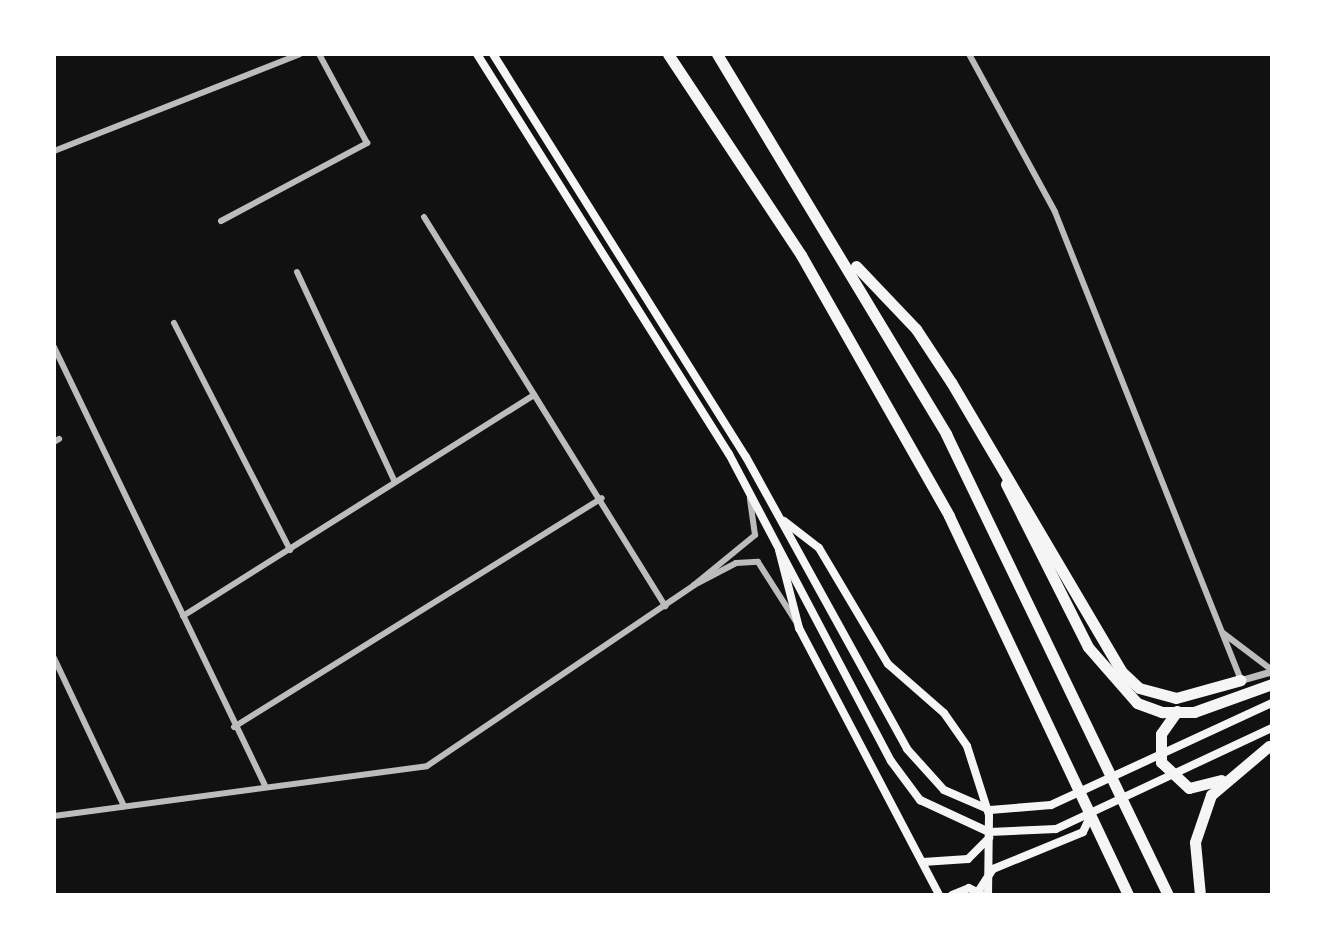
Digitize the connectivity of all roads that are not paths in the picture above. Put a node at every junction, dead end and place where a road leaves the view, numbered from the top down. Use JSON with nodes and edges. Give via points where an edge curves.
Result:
{"nodes":[{"id":1,"x":300,"y":54,"type":"edge"},
{"id":2,"x":319,"y":54,"type":"edge"},
{"id":3,"x":477,"y":54,"type":"edge"},
{"id":4,"x":493,"y":54,"type":"edge"},
{"id":5,"x":668,"y":54,"type":"edge"},
{"id":6,"x":717,"y":54,"type":"edge"},
{"id":7,"x":969,"y":54,"type":"edge"},
{"id":8,"x":54,"y":151,"type":"edge"},
{"id":9,"x":424,"y":217,"type":"dead end"},
{"id":10,"x":221,"y":221,"type":"dead end"},
{"id":11,"x":839,"y":248,"type":"junction"},
{"id":12,"x":297,"y":272,"type":"dead end"},
{"id":13,"x":174,"y":323,"type":"dead end"},
{"id":14,"x":54,"y":347,"type":"edge"},
{"id":15,"x":534,"y":395,"type":"junction"},
{"id":16,"x":984,"y":435,"type":"junction"},
{"id":17,"x":394,"y":480,"type":"junction"},
{"id":18,"x":748,"y":489,"type":"junction"},
{"id":19,"x":602,"y":498,"type":"junction"},
{"id":20,"x":781,"y":518,"type":"junction"},
{"id":21,"x":779,"y":548,"type":"junction"},
{"id":22,"x":290,"y":550,"type":"junction"},
{"id":23,"x":694,"y":585,"type":"junction"},
{"id":24,"x":665,"y":606,"type":"junction"},
{"id":25,"x":183,"y":616,"type":"junction"},
{"id":26,"x":1218,"y":627,"type":"junction"},
{"id":27,"x":799,"y":628,"type":"junction"},
{"id":28,"x":54,"y":658,"type":"edge"},
{"id":29,"x":1272,"y":670,"type":"edge"},
{"id":30,"x":1241,"y":680,"type":"junction"},
{"id":31,"x":1272,"y":684,"type":"edge"},
{"id":32,"x":1212,"y":690,"type":"junction"},
{"id":33,"x":1272,"y":703,"type":"edge"},
{"id":34,"x":234,"y":727,"type":"junction"},
{"id":35,"x":1272,"y":728,"type":"edge"},
{"id":36,"x":1270,"y":745,"type":"edge"},
{"id":37,"x":1223,"y":780,"type":"junction"},
{"id":38,"x":265,"y":786,"type":"junction"},
{"id":39,"x":124,"y":806,"type":"junction"},
{"id":40,"x":54,"y":816,"type":"edge"},
{"id":41,"x":1089,"y":819,"type":"junction"},
{"id":42,"x":989,"y":838,"type":"junction"},
{"id":43,"x":923,"y":862,"type":"junction"},
{"id":44,"x":939,"y":895,"type":"edge"},
{"id":45,"x":952,"y":895,"type":"edge"},
{"id":46,"x":979,"y":895,"type":"edge"},
{"id":47,"x":988,"y":895,"type":"edge"},
{"id":48,"x":1128,"y":895,"type":"edge"},
{"id":49,"x":1168,"y":895,"type":"edge"},
{"id":50,"x":1200,"y":895,"type":"edge"}],
"edges":[{"from":1,"to":8,"type":"street"},
{"from":2,"to":10,"type":"street","via":[[367,143]]},
{"from":3,"to":18,"type":"main road"},
{"from":4,"to":20,"type":"main road"},
{"from":5,"to":48,"type":"highway","via":[[801,255],[943,504]]},
{"from":6,"to":11,"type":"highway"},
{"from":7,"to":26,"type":"street","via":[[1055,212]]},
{"from":9,"to":15,"type":"street"},
{"from":11,"to":16,"type":"highway","via":[[916,329]]},
{"from":11,"to":49,"type":"highway","via":[[1025,585]]},
{"from":12,"to":17,"type":"street"},
{"from":13,"to":22,"type":"street"},
{"from":14,"to":25,"type":"street"},
{"from":15,"to":17,"type":"street"},
{"from":15,"to":19,"type":"street"},
{"from":16,"to":31,"type":"highway","via":[[1088,647],[1112,683],[1162,712],[1194,712]]},
{"from":16,"to":32,"type":"highway","via":[[1122,672],[1157,696]]},
{"from":17,"to":22,"type":"street"},
{"from":18,"to":21,"type":"main road"},
{"from":18,"to":23,"type":"street","via":[[755,535]]},
{"from":19,"to":24,"type":"street"},
{"from":19,"to":34,"type":"street"},
{"from":20,"to":33,"type":"main road","via":[[925,771],[966,801],[1020,812]]},
{"from":20,"to":42,"type":"main road","via":[[819,548],[888,664],[944,713],[967,746],[982,781]]},
{"from":21,"to":27,"type":"main road","via":[[780,573]]},
{"from":21,"to":41,"type":"main road","via":[[907,786],[956,823],[989,832],[1023,835]]},
{"from":22,"to":25,"type":"street"},
{"from":23,"to":24,"type":"street"},
{"from":23,"to":27,"type":"street","via":[[736,563],[758,562]]},
{"from":24,"to":38,"type":"street","via":[[427,766]]},
{"from":25,"to":34,"type":"street"},
{"from":26,"to":29,"type":"street","via":[[1240,652]]},
{"from":26,"to":30,"type":"street"},
{"from":27,"to":43,"type":"main road"},
{"from":28,"to":39,"type":"street"},
{"from":29,"to":30,"type":"street"},
{"from":30,"to":32,"type":"highway"},
{"from":32,"to":37,"type":"highway","via":[[1171,716],[1158,747],[1169,775],[1189,788]]},
{"from":34,"to":38,"type":"street"},
{"from":35,"to":41,"type":"main road"},
{"from":36,"to":37,"type":"highway"},
{"from":37,"to":50,"type":"highway","via":[[1195,842]]},
{"from":38,"to":39,"type":"street"},
{"from":39,"to":40,"type":"street"},
{"from":41,"to":46,"type":"main road","via":[[1083,832],[993,869]]},
{"from":42,"to":43,"type":"main road","via":[[968,859]]},
{"from":42,"to":47,"type":"main road"},
{"from":43,"to":44,"type":"main road"},
{"from":45,"to":46,"type":"main road","via":[[969,888]]}]}
